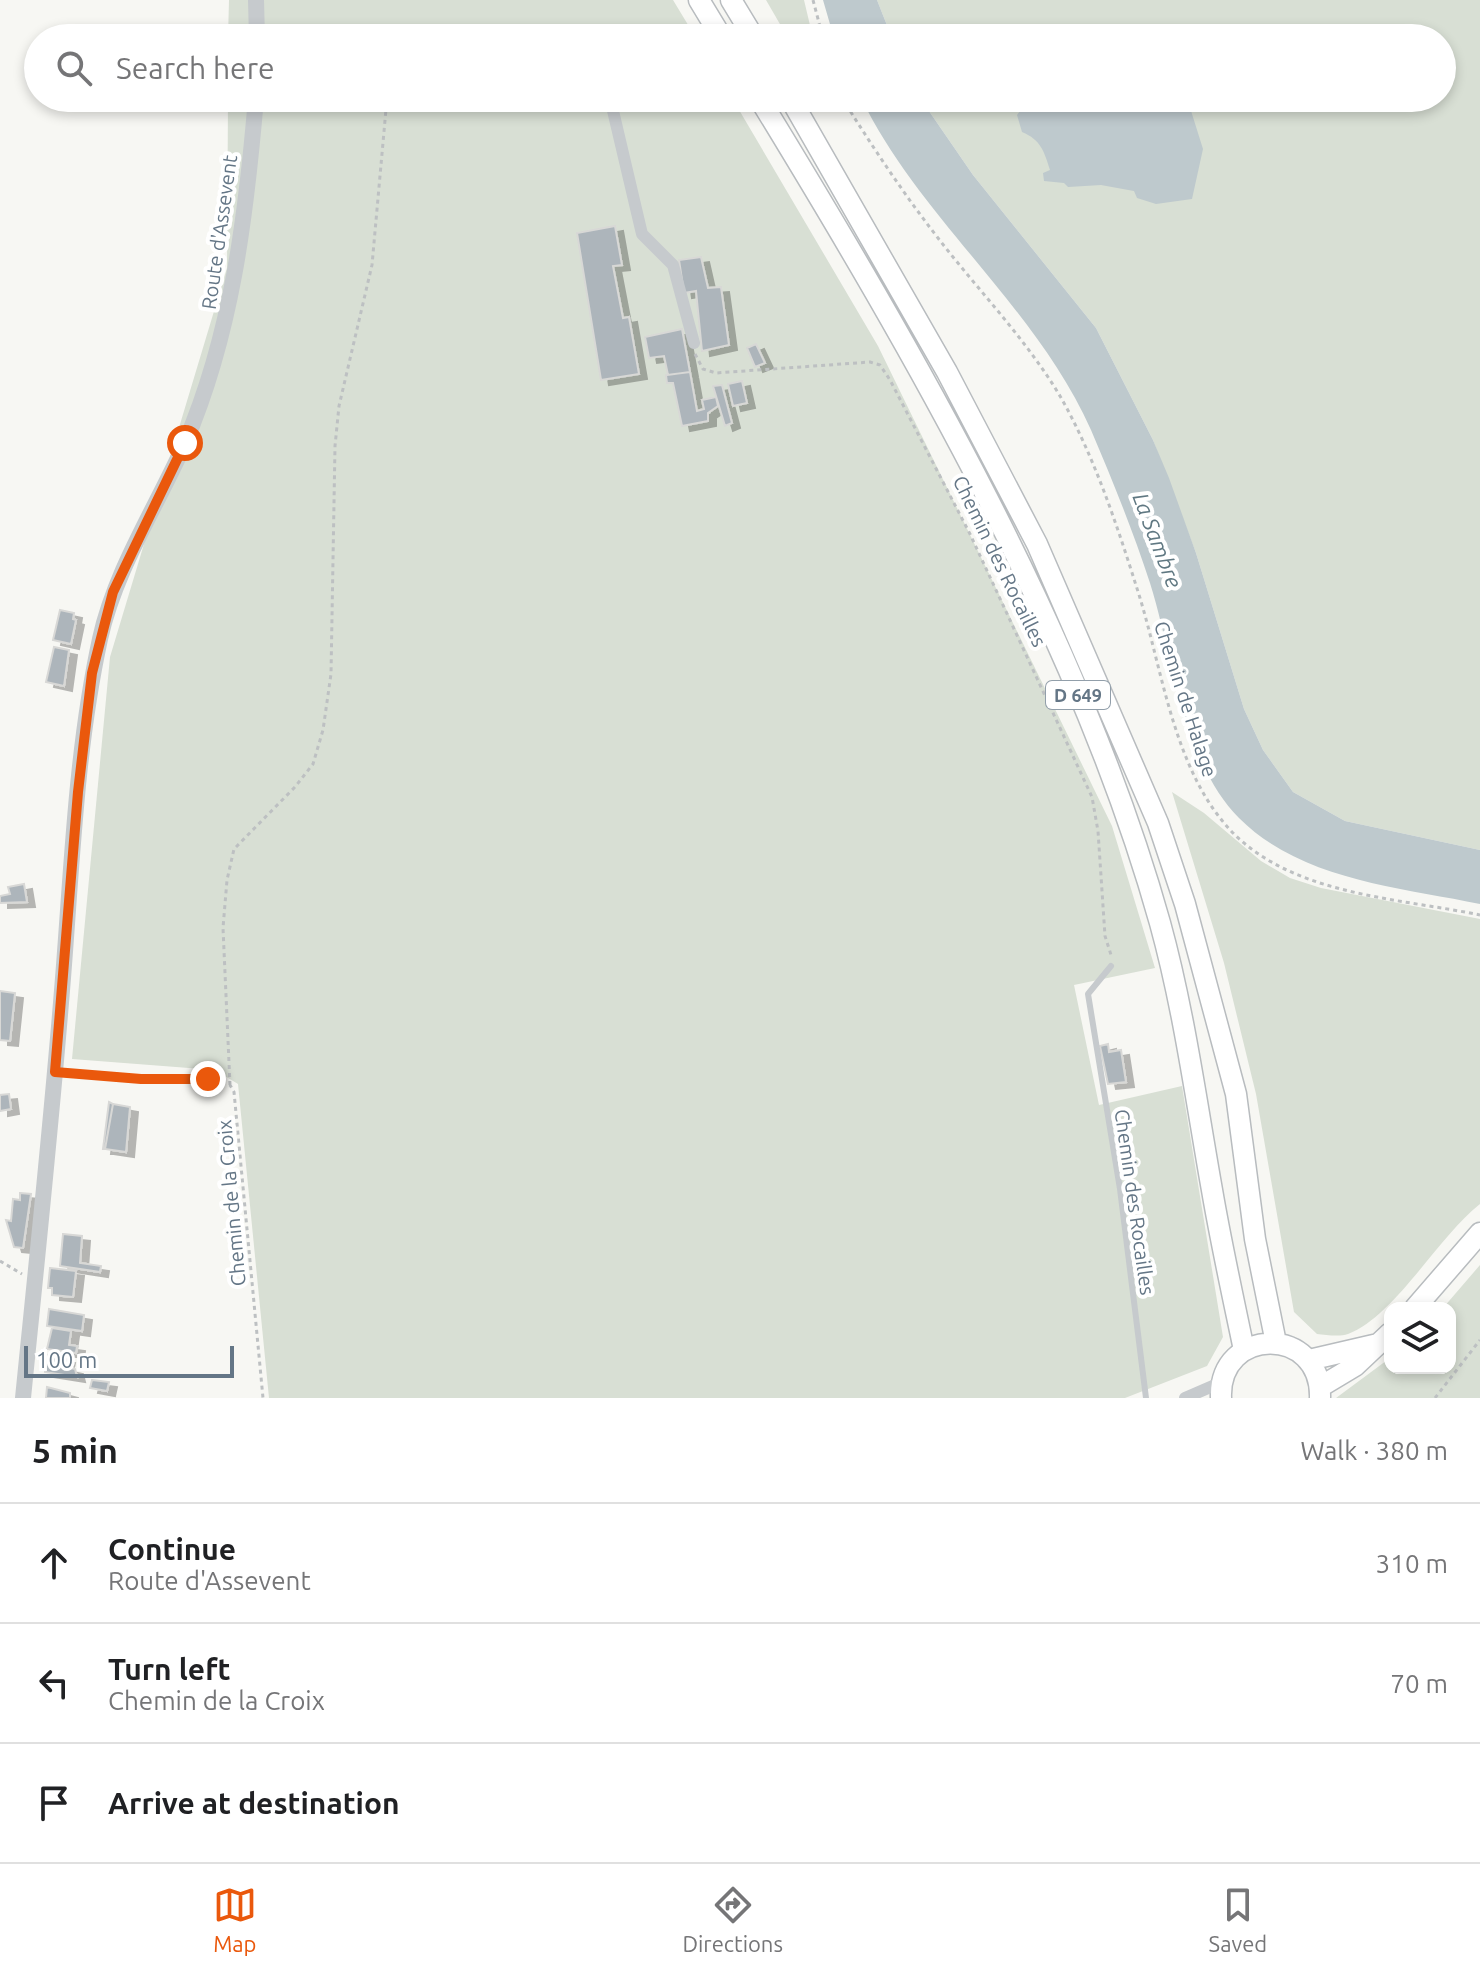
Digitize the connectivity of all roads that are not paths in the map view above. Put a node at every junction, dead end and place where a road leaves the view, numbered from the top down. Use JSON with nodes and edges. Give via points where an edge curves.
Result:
{"nodes":[{"id":1,"x":256,"y":0,"type":"edge"},
{"id":2,"x":699,"y":0,"type":"edge"},
{"id":3,"x":731,"y":0,"type":"edge"},
{"id":4,"x":257,"y":24,"type":"edge"},
{"id":5,"x":714,"y":24,"type":"edge"},
{"id":6,"x":746,"y":24,"type":"edge"},
{"id":7,"x":255,"y":112,"type":"edge"},
{"id":8,"x":613,"y":112,"type":"edge"},
{"id":9,"x":767,"y":112,"type":"edge"},
{"id":10,"x":798,"y":112,"type":"edge"},
{"id":11,"x":694,"y":343,"type":"road end"},
{"id":12,"x":1111,"y":966,"type":"road end"},
{"id":13,"x":1480,"y":1233,"type":"edge"},
{"id":14,"x":1420,"y":1302,"type":"edge"},
{"id":15,"x":1384,"y":1338,"type":"edge"},
{"id":16,"x":1276,"y":1343,"type":"junction"},
{"id":17,"x":1244,"y":1350,"type":"junction"},
{"id":18,"x":1309,"y":1360,"type":"junction"},
{"id":19,"x":1221,"y":1390,"type":"edge"},
{"id":20,"x":1320,"y":1393,"type":"edge"},
{"id":21,"x":23,"y":1398,"type":"edge"},
{"id":22,"x":1146,"y":1398,"type":"edge"},
{"id":23,"x":1185,"y":1398,"type":"edge"}],
"edges":[{"from":1,"to":4,"type":"street"},
{"from":2,"to":5,"type":"highway"},
{"from":3,"to":6,"type":"highway"},
{"from":7,"to":21,"type":"street","name":"Route d'Assevent","via":[[239,261],[216,357],[185,443],[113,592],[92,673]]},
{"from":8,"to":11,"type":"street","via":[[642,234],[673,265]]},
{"from":9,"to":17,"type":"highway","number":"D 649","via":[[848,248],[1016,557],[1104,755],[1159,922],[1178,999]]},
{"from":10,"to":16,"type":"highway","number":"D 649","via":[[1037,544],[1158,823],[1236,1094],[1255,1239]]},
{"from":12,"to":22,"type":"lane","name":"Chemin des Rocailles","via":[[1088,994]]},
{"from":13,"to":14,"type":"highway"},
{"from":15,"to":18,"type":"highway"},
{"from":15,"to":20,"type":"highway"},
{"from":16,"to":17,"type":"highway"},
{"from":16,"to":18,"type":"highway"},
{"from":17,"to":19,"type":"highway","via":[[1233,1360]]},
{"from":18,"to":20,"type":"highway"},
{"from":19,"to":23,"type":"street"}]}
